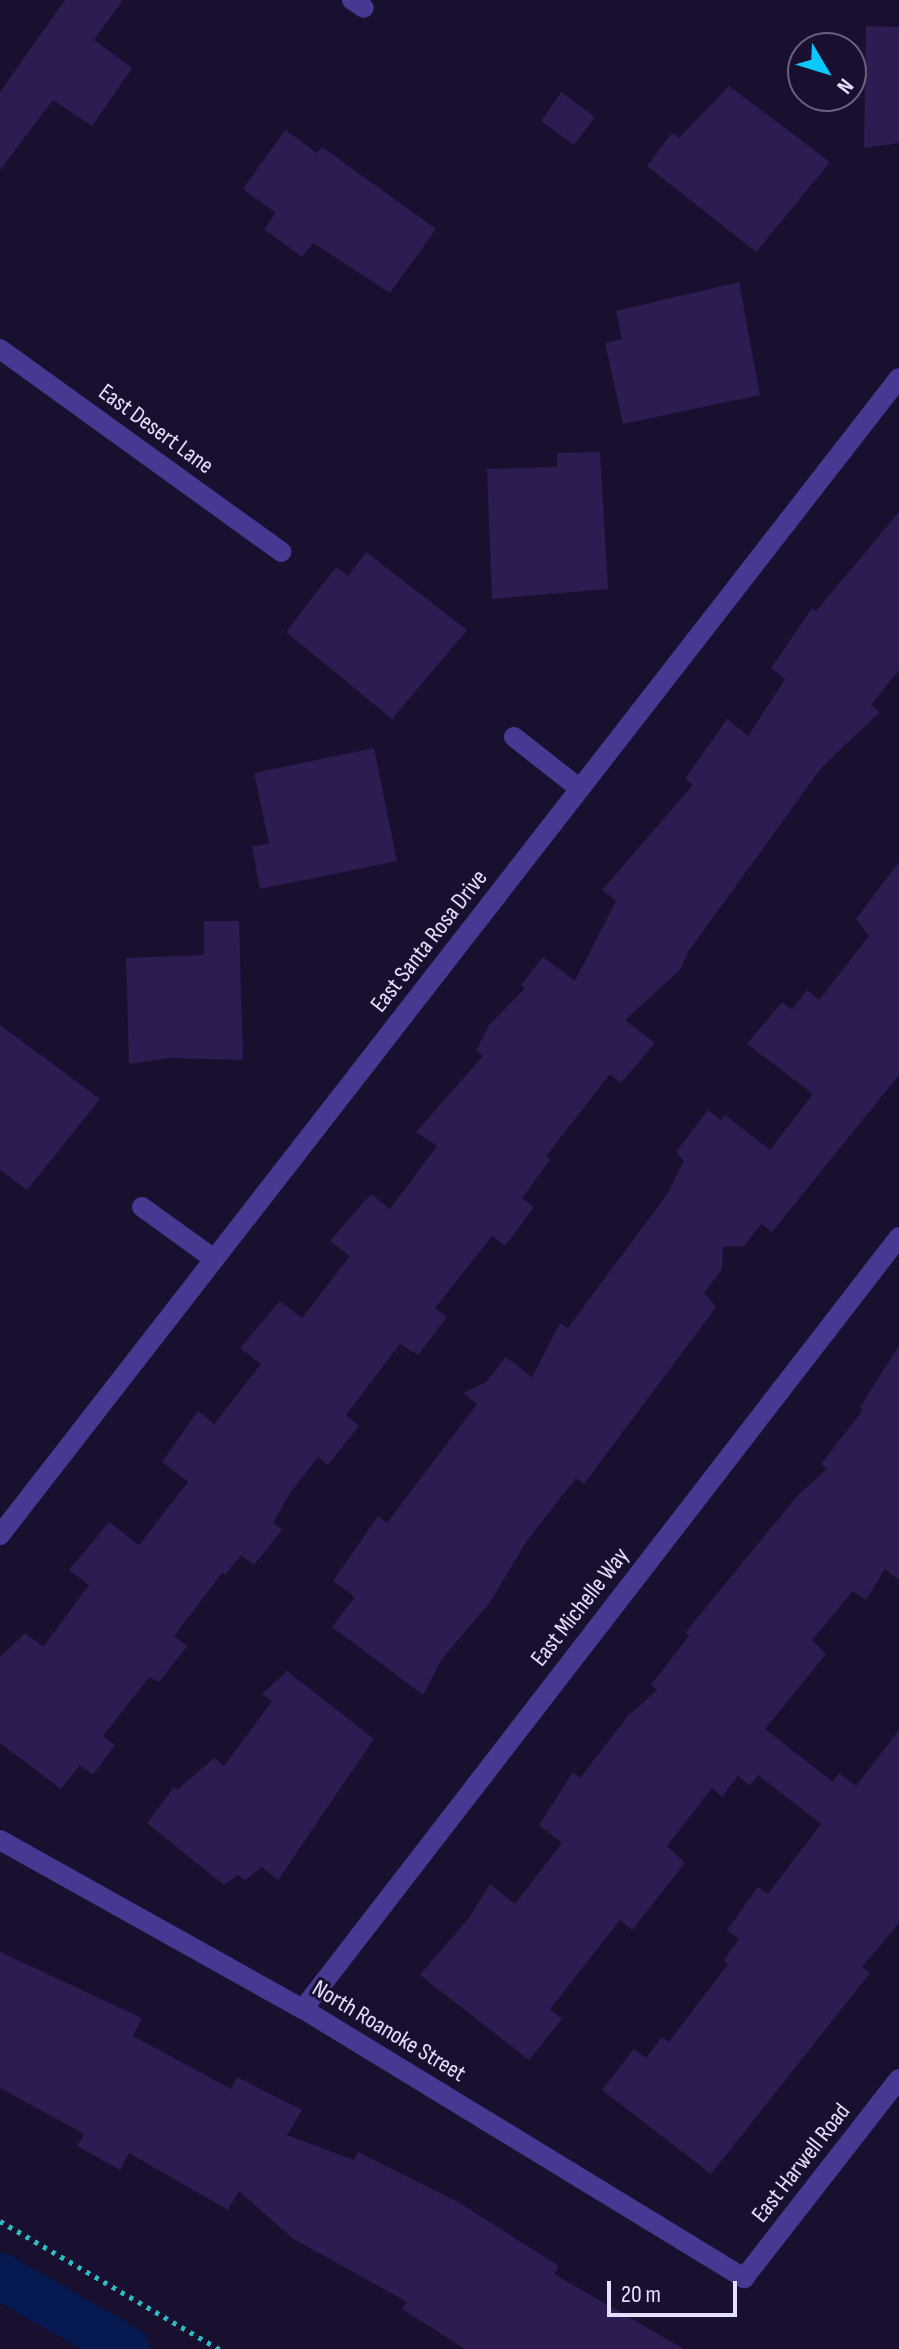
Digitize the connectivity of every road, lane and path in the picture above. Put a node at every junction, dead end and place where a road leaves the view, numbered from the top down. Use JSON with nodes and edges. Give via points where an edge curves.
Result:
{"nodes":[{"id":1,"x":0,"y":349,"type":"edge"},
{"id":2,"x":899,"y":378,"type":"edge"},
{"id":3,"x":281,"y":552,"type":"dead end"},
{"id":4,"x":514,"y":737,"type":"dead end"},
{"id":5,"x":580,"y":789,"type":"junction"},
{"id":6,"x":142,"y":1207,"type":"dead end"},
{"id":7,"x":899,"y":1237,"type":"edge"},
{"id":8,"x":214,"y":1259,"type":"junction"},
{"id":9,"x":0,"y":1535,"type":"edge"},
{"id":10,"x":0,"y":1840,"type":"edge"},
{"id":11,"x":303,"y":2009,"type":"junction"},
{"id":12,"x":899,"y":2079,"type":"edge"},
{"id":13,"x":0,"y":2221,"type":"edge"},
{"id":14,"x":744,"y":2278,"type":"joint"},
{"id":15,"x":219,"y":2349,"type":"edge"}],
"edges":[{"from":1,"to":3,"type":"street","name":"East Desert Lane"},
{"from":2,"to":5,"type":"street","name":"East Santa Rosa Drive"},
{"from":4,"to":5,"type":"street"},
{"from":5,"to":8,"type":"street","name":"East Santa Rosa Drive"},
{"from":6,"to":8,"type":"street"},
{"from":7,"to":11,"type":"street","name":"East Michelle Way"},
{"from":8,"to":9,"type":"street","name":"East Santa Rosa Drive"},
{"from":10,"to":11,"type":"street","name":"North Roanoke Street"},
{"from":11,"to":14,"type":"street","name":"North Roanoke Street"},
{"from":12,"to":14,"type":"street","name":"East Harwell Road"},
{"from":13,"to":15,"type":"path"}]}
